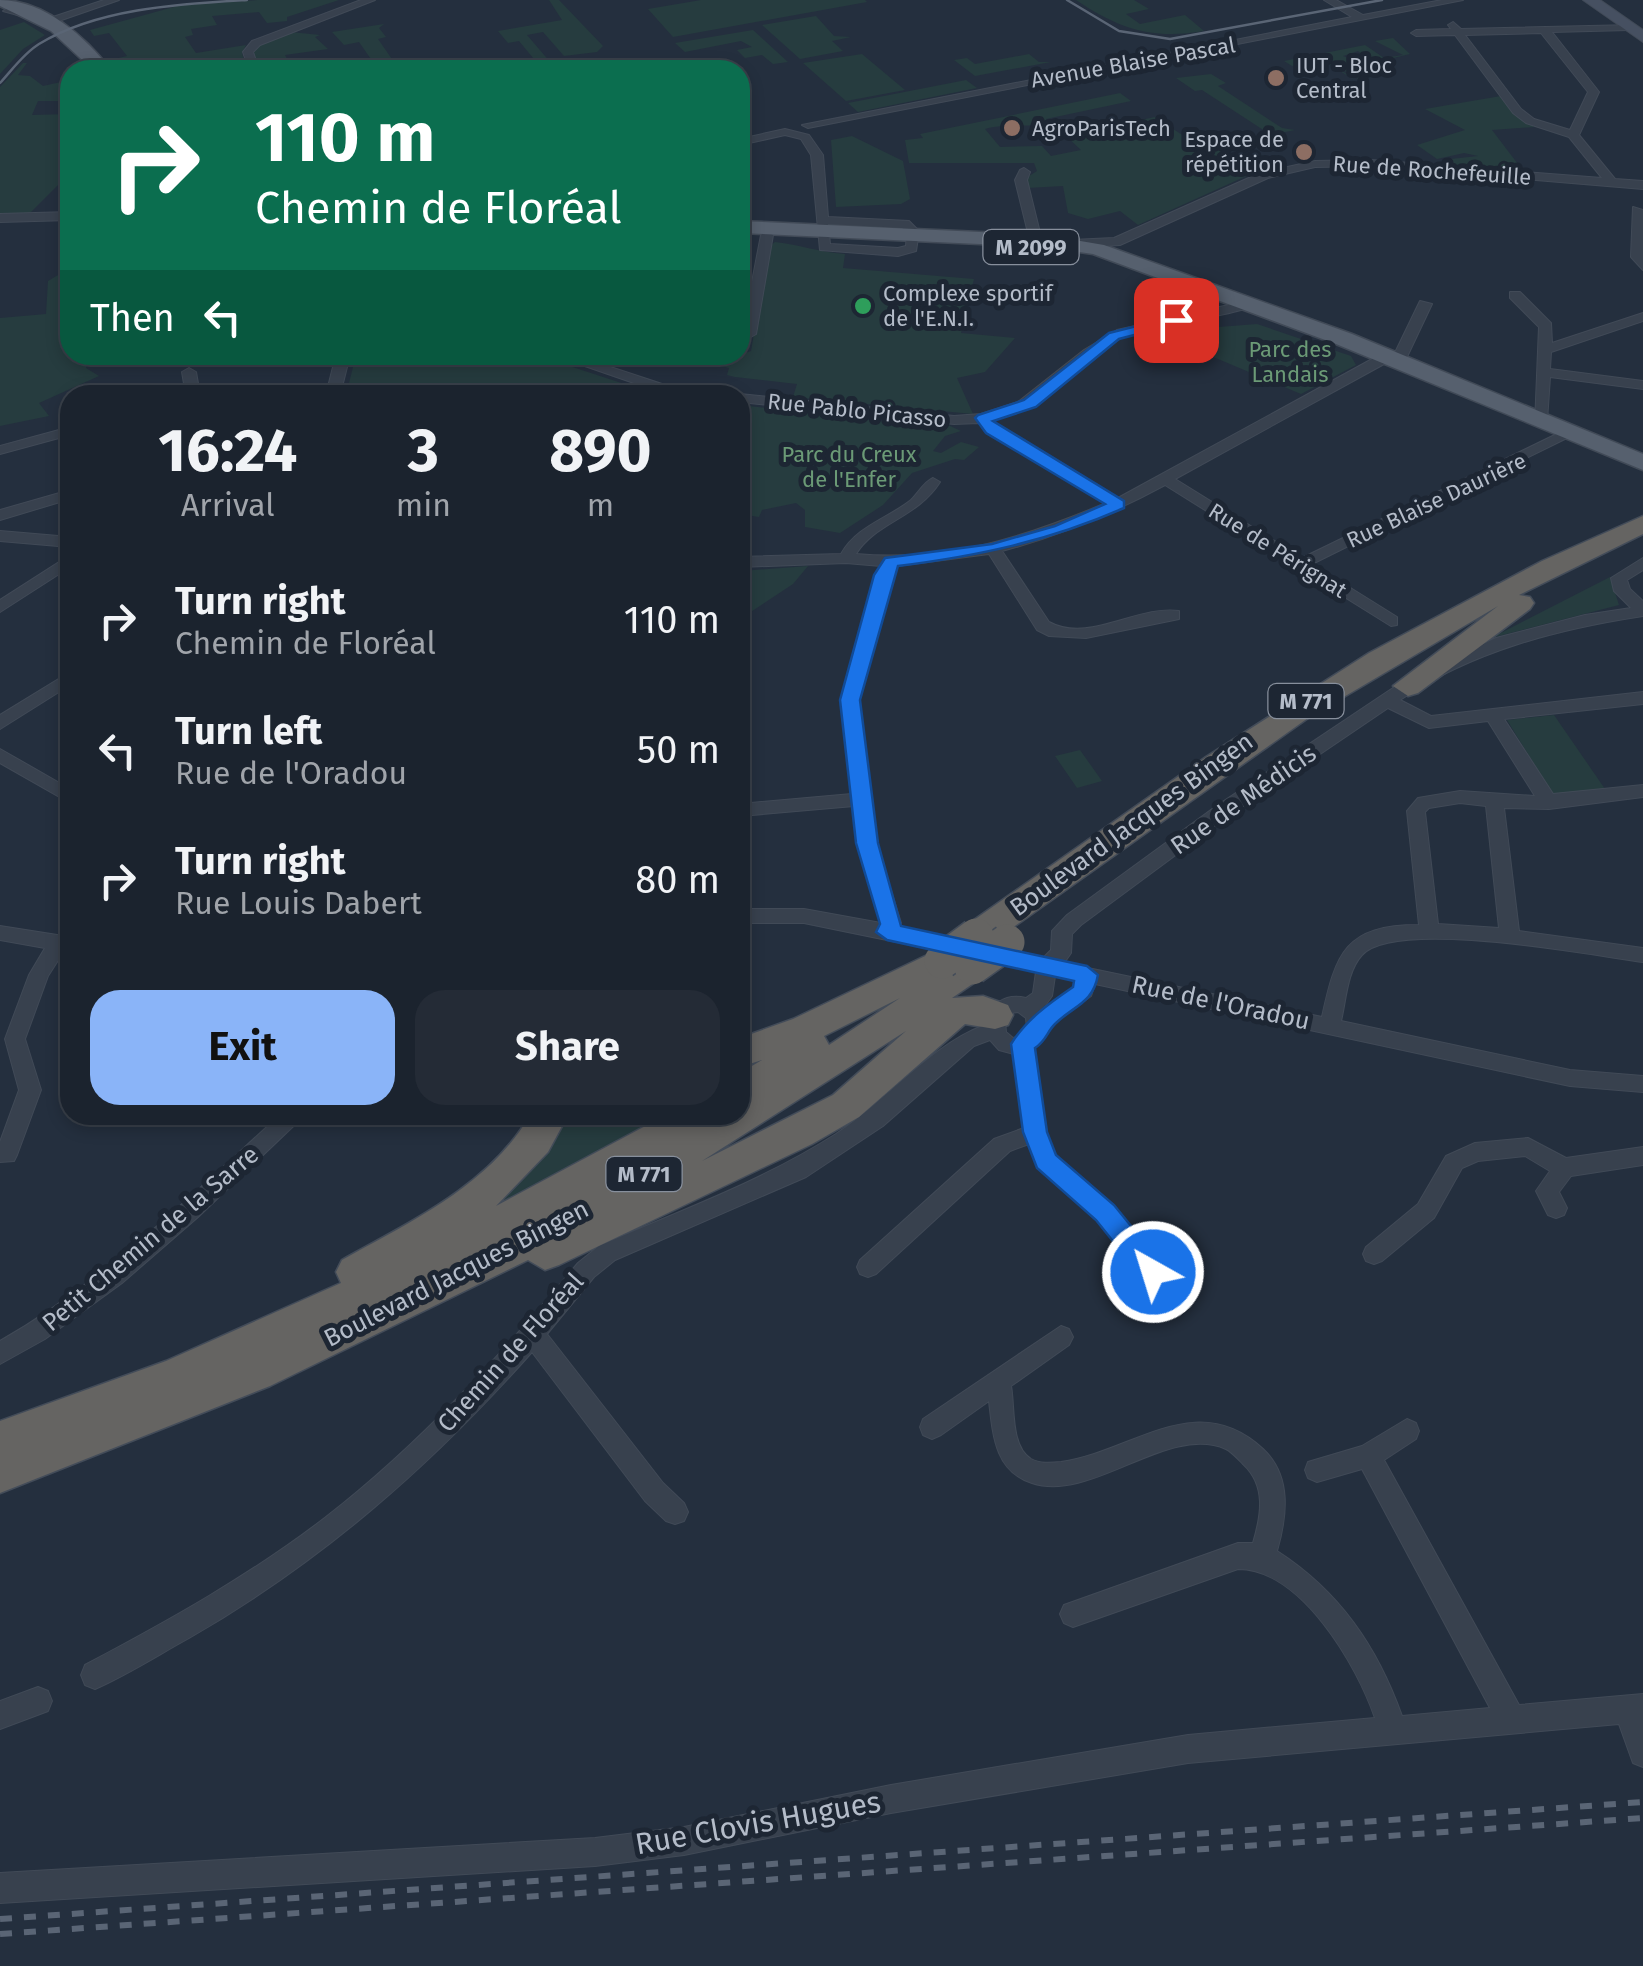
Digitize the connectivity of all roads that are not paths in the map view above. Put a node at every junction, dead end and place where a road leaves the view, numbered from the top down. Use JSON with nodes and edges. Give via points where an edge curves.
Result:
{"nodes":[{"id":1,"x":114,"y":0,"type":"edge"},
{"id":2,"x":370,"y":0,"type":"edge"},
{"id":3,"x":1330,"y":0,"type":"edge"},
{"id":4,"x":1458,"y":0,"type":"edge"},
{"id":5,"x":1590,"y":0,"type":"edge"},
{"id":6,"x":3,"y":6,"type":"edge"},
{"id":7,"x":1446,"y":16,"type":"dead end"},
{"id":8,"x":1362,"y":19,"type":"junction"},
{"id":9,"x":50,"y":21,"type":"junction"},
{"id":10,"x":1544,"y":29,"type":"junction"},
{"id":11,"x":1458,"y":31,"type":"junction"},
{"id":12,"x":1636,"y":32,"type":"edge"},
{"id":13,"x":1416,"y":33,"type":"dead end"},
{"id":14,"x":78,"y":60,"type":"edge"},
{"id":15,"x":94,"y":60,"type":"edge"},
{"id":16,"x":251,"y":60,"type":"edge"},
{"id":17,"x":805,"y":130,"type":"junction"},
{"id":18,"x":1573,"y":135,"type":"junction"},
{"id":19,"x":750,"y":140,"type":"edge"},
{"id":20,"x":1024,"y":172,"type":"dead end"},
{"id":21,"x":1612,"y":183,"type":"junction"},
{"id":22,"x":1643,"y":186,"type":"edge"},
{"id":23,"x":1636,"y":210,"type":"dead end"},
{"id":24,"x":60,"y":216,"type":"edge"},
{"id":25,"x":0,"y":218,"type":"edge"},
{"id":26,"x":823,"y":229,"type":"junction"},
{"id":27,"x":750,"y":230,"type":"edge"},
{"id":28,"x":750,"y":231,"type":"edge"},
{"id":29,"x":767,"y":234,"type":"junction"},
{"id":30,"x":913,"y":238,"type":"junction"},
{"id":31,"x":1036,"y":240,"type":"junction"},
{"id":32,"x":1119,"y":250,"type":"junction"},
{"id":33,"x":1643,"y":266,"type":"edge"},
{"id":34,"x":750,"y":295,"type":"edge"},
{"id":35,"x":1515,"y":295,"type":"dead end"},
{"id":36,"x":1425,"y":304,"type":"dead end"},
{"id":37,"x":1243,"y":307,"type":"junction"},
{"id":38,"x":1643,"y":317,"type":"edge"},
{"id":39,"x":1546,"y":349,"type":"junction"},
{"id":40,"x":1389,"y":361,"type":"junction"},
{"id":41,"x":590,"y":365,"type":"edge"},
{"id":42,"x":188,"y":372,"type":"dead end"},
{"id":43,"x":1544,"y":372,"type":"junction"},
{"id":44,"x":191,"y":385,"type":"edge"},
{"id":45,"x":651,"y":385,"type":"edge"},
{"id":46,"x":1643,"y":385,"type":"edge"},
{"id":47,"x":750,"y":399,"type":"edge"},
{"id":48,"x":983,"y":418,"type":"junction"},
{"id":49,"x":1540,"y":421,"type":"junction"},
{"id":50,"x":1570,"y":433,"type":"junction"},
{"id":51,"x":60,"y":434,"type":"edge"},
{"id":52,"x":0,"y":450,"type":"edge"},
{"id":53,"x":1643,"y":463,"type":"edge"},
{"id":54,"x":1166,"y":478,"type":"junction"},
{"id":55,"x":932,"y":482,"type":"dead end"},
{"id":56,"x":60,"y":497,"type":"edge"},
{"id":57,"x":1118,"y":504,"type":"junction"},
{"id":58,"x":0,"y":516,"type":"edge"},
{"id":59,"x":1643,"y":524,"type":"edge"},
{"id":60,"x":0,"y":536,"type":"edge"},
{"id":61,"x":60,"y":541,"type":"edge"},
{"id":62,"x":1643,"y":542,"type":"edge"},
{"id":63,"x":993,"y":549,"type":"junction"},
{"id":64,"x":846,"y":558,"type":"junction"},
{"id":65,"x":750,"y":562,"type":"edge"},
{"id":66,"x":892,"y":562,"type":"junction"},
{"id":67,"x":1301,"y":564,"type":"junction"},
{"id":68,"x":1643,"y":564,"type":"edge"},
{"id":69,"x":60,"y":567,"type":"edge"},
{"id":70,"x":1520,"y":603,"type":"junction"},
{"id":71,"x":0,"y":608,"type":"edge"},
{"id":72,"x":1643,"y":610,"type":"edge"},
{"id":73,"x":1174,"y":614,"type":"dead end"},
{"id":74,"x":1391,"y":622,"type":"dead end"},
{"id":75,"x":60,"y":684,"type":"edge"},
{"id":76,"x":1398,"y":693,"type":"junction"},
{"id":77,"x":1643,"y":698,"type":"edge"},
{"id":78,"x":1493,"y":716,"type":"junction"},
{"id":79,"x":0,"y":722,"type":"edge"},
{"id":80,"x":0,"y":756,"type":"edge"},
{"id":81,"x":60,"y":788,"type":"edge"},
{"id":82,"x":1643,"y":791,"type":"edge"},
{"id":83,"x":862,"y":800,"type":"junction"},
{"id":84,"x":1494,"y":801,"type":"junction"},
{"id":85,"x":1549,"y":802,"type":"junction"},
{"id":86,"x":750,"y":809,"type":"edge"},
{"id":87,"x":750,"y":916,"type":"edge"},
{"id":88,"x":1429,"y":930,"type":"junction"},
{"id":89,"x":0,"y":932,"type":"edge"},
{"id":90,"x":887,"y":932,"type":"junction"},
{"id":91,"x":1510,"y":939,"type":"junction"},
{"id":92,"x":60,"y":943,"type":"edge"},
{"id":93,"x":60,"y":949,"type":"edge"},
{"id":94,"x":974,"y":951,"type":"junction"},
{"id":95,"x":1643,"y":955,"type":"edge"},
{"id":96,"x":1046,"y":967,"type":"junction"},
{"id":97,"x":1087,"y":975,"type":"junction"},
{"id":98,"x":995,"y":1022,"type":"junction"},
{"id":99,"x":1330,"y":1026,"type":"junction"},
{"id":100,"x":1023,"y":1044,"type":"junction"},
{"id":101,"x":750,"y":1049,"type":"edge"},
{"id":102,"x":1643,"y":1084,"type":"edge"},
{"id":103,"x":750,"y":1086,"type":"edge"},
{"id":104,"x":750,"y":1114,"type":"edge"},
{"id":105,"x":283,"y":1125,"type":"edge"},
{"id":106,"x":546,"y":1125,"type":"edge"},
{"id":107,"x":681,"y":1125,"type":"edge"},
{"id":108,"x":731,"y":1125,"type":"edge"},
{"id":109,"x":1035,"y":1132,"type":"junction"},
{"id":110,"x":6,"y":1155,"type":"dead end"},
{"id":111,"x":1643,"y":1156,"type":"edge"},
{"id":112,"x":1564,"y":1168,"type":"junction"},
{"id":113,"x":1556,"y":1208,"type":"dead end"},
{"id":114,"x":1374,"y":1254,"type":"dead end"},
{"id":115,"x":868,"y":1268,"type":"dead end"},
{"id":116,"x":1153,"y":1272,"type":"dead end"},
{"id":117,"x":533,"y":1335,"type":"junction"},
{"id":118,"x":1062,"y":1337,"type":"dead end"},
{"id":119,"x":0,"y":1354,"type":"edge"},
{"id":120,"x":300,"y":1354,"type":"junction"},
{"id":121,"x":998,"y":1383,"type":"junction"},
{"id":122,"x":145,"y":1389,"type":"junction"},
{"id":123,"x":932,"y":1427,"type":"dead end"},
{"id":124,"x":1407,"y":1431,"type":"dead end"},
{"id":125,"x":0,"y":1441,"type":"edge"},
{"id":126,"x":1368,"y":1456,"type":"junction"},
{"id":127,"x":1317,"y":1470,"type":"dead end"},
{"id":128,"x":0,"y":1472,"type":"edge"},
{"id":129,"x":675,"y":1512,"type":"dead end"},
{"id":130,"x":1262,"y":1556,"type":"junction"},
{"id":131,"x":1073,"y":1614,"type":"dead end"},
{"id":132,"x":96,"y":1675,"type":"dead end"},
{"id":133,"x":38,"y":1702,"type":"dead end"},
{"id":134,"x":1635,"y":1708,"type":"edge"},
{"id":135,"x":0,"y":1715,"type":"edge"},
{"id":136,"x":1511,"y":1719,"type":"junction"},
{"id":137,"x":1392,"y":1728,"type":"junction"},
{"id":138,"x":1643,"y":1752,"type":"edge"},
{"id":139,"x":0,"y":1888,"type":"edge"}],
"edges":[{"from":1,"to":9,"type":"street"},
{"from":2,"to":16,"type":"street","via":[[256,42]]},
{"from":3,"to":8,"type":"street"},
{"from":4,"to":8,"type":"street","name":"Avenue Blaise Pascal"},
{"from":5,"to":12,"type":"main road"},
{"from":6,"to":9,"type":"main road"},
{"from":6,"to":14,"type":"main road","via":[[54,35]]},
{"from":7,"to":11,"type":"street"},
{"from":8,"to":17,"type":"street","name":"Avenue Blaise Pascal"},
{"from":9,"to":15,"type":"main road"},
{"from":10,"to":11,"type":"street"},
{"from":10,"to":12,"type":"street"},
{"from":10,"to":18,"type":"street","via":[[1595,95]]},
{"from":11,"to":13,"type":"street"},
{"from":11,"to":18,"type":"street","via":[[1517,110]]},
{"from":17,"to":19,"type":"street","name":"Avenue Blaise Pascal"},
{"from":17,"to":26,"type":"street","via":[[817,154]]},
{"from":18,"to":21,"type":"street"},
{"from":20,"to":31,"type":"street","via":[[1020,180]]},
{"from":21,"to":22,"type":"street","name":"Rue de Rochefeuille"},
{"from":21,"to":32,"type":"street","name":"Rue de Rochefeuille","via":[[1314,164],[1264,176]]},
{"from":23,"to":33,"type":"street"},
{"from":24,"to":25,"type":"street"},
{"from":26,"to":27,"type":"main road","number":"M 2099"},
{"from":26,"to":29,"type":"main road","number":"M 2099"},
{"from":26,"to":30,"type":"main road","number":"M 2099"},
{"from":28,"to":29,"type":"main road","number":"M 2099"},
{"from":29,"to":34,"type":"street"},
{"from":30,"to":31,"type":"main road","number":"M 2099"},
{"from":30,"to":37,"type":"main road","number":"M 2099","via":[[1081,253]]},
{"from":31,"to":32,"type":"main road","number":"M 2099"},
{"from":32,"to":37,"type":"main road","number":"M 2099"},
{"from":35,"to":39,"type":"street","via":[[1546,326]]},
{"from":36,"to":40,"type":"street"},
{"from":37,"to":40,"type":"main road","number":"M 2099"},
{"from":37,"to":48,"type":"street","name":"Rue Pablo Picasso","via":[[1225,318],[1186,319],[1114,336],[1030,404]]},
{"from":38,"to":39,"type":"street"},
{"from":39,"to":43,"type":"street"},
{"from":40,"to":49,"type":"main road","number":"M 2099"},
{"from":40,"to":54,"type":"street"},
{"from":41,"to":45,"type":"street"},
{"from":42,"to":44,"type":"street"},
{"from":43,"to":46,"type":"street"},
{"from":43,"to":49,"type":"street"},
{"from":47,"to":48,"type":"street","name":"Rue Pablo Picasso"},
{"from":48,"to":57,"type":"street","via":[[992,430]]},
{"from":49,"to":50,"type":"main road","number":"M 2099"},
{"from":50,"to":53,"type":"main road","number":"M 2099"},
{"from":50,"to":67,"type":"street","name":"Rue Blaise Daurière"},
{"from":51,"to":52,"type":"street"},
{"from":54,"to":57,"type":"street"},
{"from":54,"to":67,"type":"street","name":"Rue de Pérignat"},
{"from":55,"to":64,"type":"street","via":[[924,496],[856,541]]},
{"from":56,"to":58,"type":"street"},
{"from":57,"to":63,"type":"street","via":[[1061,530]]},
{"from":59,"to":94,"type":"highway","name":"Boulevard Jacques Bingen","number":"M 771","via":[[1479,604],[1313,697],[1168,794]]},
{"from":60,"to":61,"type":"street"},
{"from":62,"to":70,"type":"highway","name":"Boulevard Jacques Bingen","number":"M 771"},
{"from":63,"to":66,"type":"street"},
{"from":63,"to":73,"type":"street","via":[[1043,626],[1056,634]]},
{"from":64,"to":65,"type":"street"},
{"from":64,"to":66,"type":"street"},
{"from":66,"to":83,"type":"street","via":[[850,700]]},
{"from":67,"to":74,"type":"street","name":"Rue de Pérignat"},
{"from":68,"to":72,"type":"street","name":"Rue de Médicis","via":[[1624,573],[1619,585]]},
{"from":69,"to":71,"type":"street"},
{"from":70,"to":76,"type":"highway"},
{"from":70,"to":94,"type":"highway","name":"Boulevard Jacques Bingen","number":"M 771","via":[[1316,719]]},
{"from":72,"to":76,"type":"street","name":"Rue de Médicis","via":[[1502,642]]},
{"from":75,"to":79,"type":"street"},
{"from":76,"to":78,"type":"street","via":[[1429,722]]},
{"from":76,"to":96,"type":"street","name":"Rue de Médicis","via":[[1074,920],[1062,931],[1061,953]]},
{"from":77,"to":78,"type":"street"},
{"from":78,"to":85,"type":"street"},
{"from":80,"to":81,"type":"street"},
{"from":82,"to":85,"type":"street"},
{"from":83,"to":86,"type":"street"},
{"from":83,"to":90,"type":"street","via":[[891,924]]},
{"from":84,"to":85,"type":"street"},
{"from":84,"to":88,"type":"street","via":[[1440,798],[1416,811]]},
{"from":84,"to":91,"type":"street"},
{"from":87,"to":90,"type":"street","name":"Rue de l'Oradou","via":[[804,916]]},
{"from":88,"to":91,"type":"street"},
{"from":88,"to":99,"type":"street","via":[[1376,934],[1355,948]]},
{"from":89,"to":92,"type":"street"},
{"from":90,"to":96,"type":"street","name":"Rue de l'Oradou"},
{"from":91,"to":95,"type":"street"},
{"from":93,"to":110,"type":"street","via":[[39,975],[15,1038],[30,1090]]},
{"from":94,"to":101,"type":"highway"},
{"from":94,"to":103,"type":"highway","name":"Boulevard Jacques Bingen","number":"M 771"},
{"from":94,"to":104,"type":"highway","name":"Boulevard Jacques Bingen","number":"M 771","via":[[867,1041]]},
{"from":96,"to":97,"type":"street","name":"Rue de l'Oradou"},
{"from":96,"to":98,"type":"street","name":"Chemin de Floréal","via":[[1042,996]]},
{"from":97,"to":98,"type":"street","name":"Chemin de Floréal","via":[[1084,991]]},
{"from":97,"to":99,"type":"street","name":"Rue de l'Oradou"},
{"from":98,"to":100,"type":"street","via":[[1009,1042]]},
{"from":98,"to":100,"type":"street","via":[[1039,1033]]},
{"from":98,"to":117,"type":"street","name":"Chemin de Floréal","via":[[875,1120],[798,1170],[607,1253]]},
{"from":98,"to":120,"type":"highway","via":[[872,1085],[799,1134],[386,1328]]},
{"from":99,"to":102,"type":"street","name":"Rue de l'Oradou","via":[[1570,1078]]},
{"from":100,"to":109,"type":"street"},
{"from":105,"to":119,"type":"street","name":"Petit Chemin de la Sarre","via":[[117,1269]]},
{"from":106,"to":122,"type":"highway","via":[[505,1177],[452,1213]]},
{"from":107,"to":122,"type":"highway","name":"Boulevard Jacques Bingen","number":"M 771","via":[[469,1240]]},
{"from":108,"to":120,"type":"highway","name":"Boulevard Jacques Bingen","number":"M 771"},
{"from":109,"to":115,"type":"street","via":[[1002,1145]]},
{"from":109,"to":116,"type":"street","via":[[1046,1161],[1105,1212]]},
{"from":111,"to":112,"type":"street"},
{"from":112,"to":113,"type":"street","via":[[1548,1191]]},
{"from":112,"to":114,"type":"street","via":[[1528,1147],[1476,1152],[1454,1162],[1426,1211]]},
{"from":117,"to":129,"type":"street"},
{"from":117,"to":132,"type":"street","name":"Chemin de Floréal","via":[[464,1409],[335,1526],[207,1614]]},
{"from":118,"to":121,"type":"street"},
{"from":120,"to":128,"type":"highway","name":"Boulevard Jacques Bingen","number":"M 771"},
{"from":121,"to":123,"type":"street"},
{"from":121,"to":130,"type":"street","via":[[1010,1454],[1032,1474],[1060,1474],[1206,1431],[1240,1444],[1264,1470],[1276,1500]]},
{"from":122,"to":125,"type":"highway","name":"Boulevard Jacques Bingen","number":"M 771"},
{"from":124,"to":126,"type":"street"},
{"from":126,"to":127,"type":"street"},
{"from":126,"to":136,"type":"street"},
{"from":130,"to":131,"type":"street","via":[[1238,1556]]},
{"from":130,"to":137,"type":"street","via":[[1336,1614],[1367,1662]]},
{"from":133,"to":135,"type":"street"},
{"from":134,"to":136,"type":"street","name":"Rue Clovis Hugues"},
{"from":134,"to":138,"type":"street"},
{"from":136,"to":137,"type":"street","name":"Rue Clovis Hugues"},
{"from":137,"to":139,"type":"street","name":"Rue Clovis Hugues","via":[[1092,1762],[595,1852]]}]}
